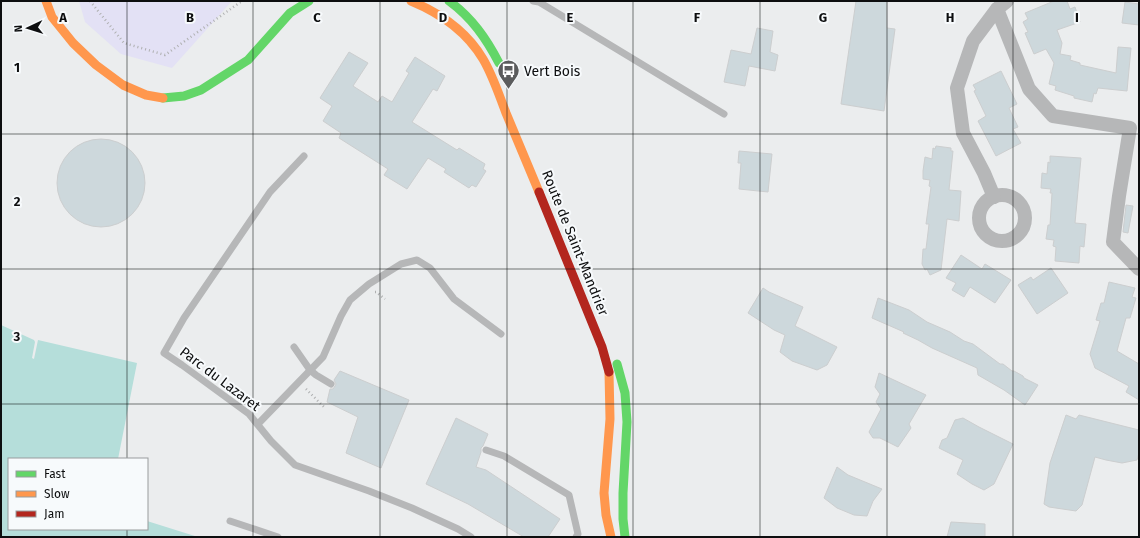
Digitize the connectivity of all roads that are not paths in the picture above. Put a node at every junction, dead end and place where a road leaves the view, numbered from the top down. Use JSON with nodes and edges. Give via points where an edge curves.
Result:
{"nodes":[{"id":1,"x":46,"y":1,"type":"edge"},
{"id":2,"x":309,"y":1,"type":"edge"},
{"id":3,"x":413,"y":1,"type":"edge"},
{"id":4,"x":449,"y":1,"type":"edge"},
{"id":5,"x":538,"y":1,"type":"edge"},
{"id":6,"x":1002,"y":5,"type":"edge"},
{"id":7,"x":238,"y":56,"type":"dead end"},
{"id":8,"x":502,"y":71,"type":"dead end"},
{"id":9,"x":224,"y":74,"type":"junction"},
{"id":10,"x":724,"y":114,"type":"dead end"},
{"id":11,"x":529,"y":146,"type":"dead end"},
{"id":12,"x":304,"y":156,"type":"dead end"},
{"id":13,"x":994,"y":197,"type":"dead end"},
{"id":14,"x":1139,"y":269,"type":"edge"},
{"id":15,"x":501,"y":334,"type":"dead end"},
{"id":16,"x":294,"y":347,"type":"dead end"},
{"id":17,"x":310,"y":370,"type":"junction"},
{"id":18,"x":331,"y":384,"type":"dead end"},
{"id":19,"x":258,"y":424,"type":"junction"},
{"id":20,"x":486,"y":450,"type":"dead end"},
{"id":21,"x":230,"y":521,"type":"dead end"},
{"id":22,"x":278,"y":537,"type":"edge"},
{"id":23,"x":471,"y":537,"type":"edge"},
{"id":24,"x":576,"y":537,"type":"edge"},
{"id":25,"x":611,"y":537,"type":"edge"},
{"id":26,"x":625,"y":537,"type":"edge"}],
"edges":[{"from":1,"to":9,"type":"main road","via":[[52,17],[73,43],[96,65],[122,85],[146,95],[164,98],[184,96],[201,90]]},
{"from":2,"to":9,"type":"main road","via":[[290,13],[248,60]]},
{"from":3,"to":25,"type":"main road","name":"Route de Saint-Mandrier","via":[[455,26],[470,40],[483,58],[602,347],[609,371],[610,419],[604,493]]},
{"from":4,"to":8,"type":"main road","via":[[466,13],[480,30]]},
{"from":5,"to":10,"type":"lane"},
{"from":6,"to":13,"type":"street","via":[[973,41],[957,88],[963,133]]},
{"from":6,"to":14,"type":"street","via":[[1029,89],[1053,116],[1130,128],[1113,242]]},
{"from":7,"to":9,"type":"main road"},
{"from":11,"to":26,"type":"main road","name":"Route de Saint-Mandrier","via":[[609,343],[625,393]]},
{"from":12,"to":19,"type":"lane","name":"Parc du Lazaret","via":[[266,198],[184,318],[164,353],[249,414]]},
{"from":15,"to":17,"type":"lane","via":[[454,299],[430,268],[417,260],[401,264],[369,284],[350,300],[323,357]]},
{"from":16,"to":17,"type":"lane"},
{"from":17,"to":18,"type":"lane"},
{"from":17,"to":19,"type":"lane"},
{"from":19,"to":23,"type":"lane","name":"Parc du Lazaret","via":[[294,466],[412,508]]},
{"from":20,"to":24,"type":"lane","via":[[504,456],[569,495],[578,534]]},
{"from":21,"to":22,"type":"lane"}]}
